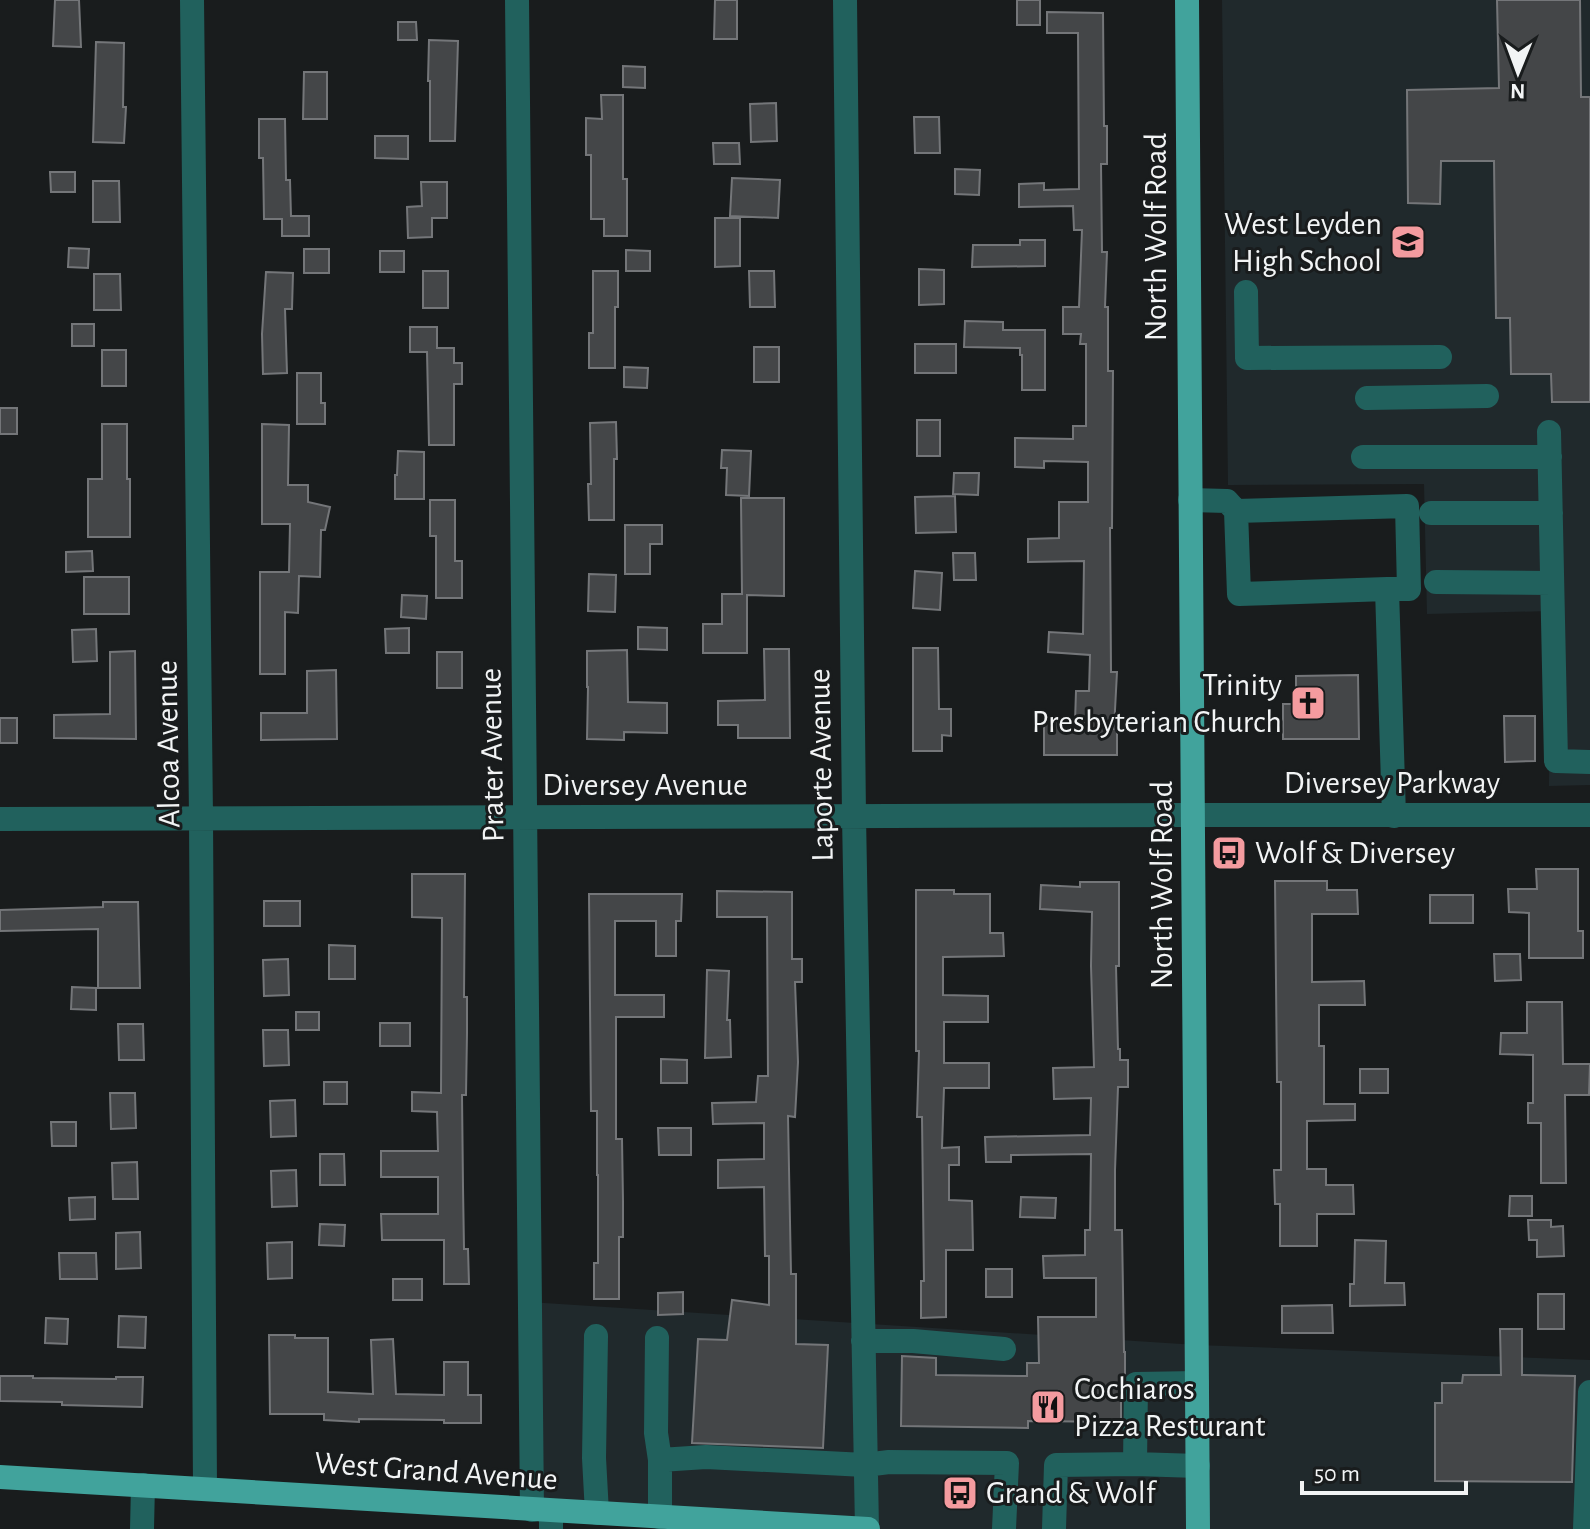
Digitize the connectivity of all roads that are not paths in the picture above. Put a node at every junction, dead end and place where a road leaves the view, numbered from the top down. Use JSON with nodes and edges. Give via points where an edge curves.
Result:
{"nodes":[{"id":1,"x":192,"y":0,"type":"edge"},
{"id":2,"x":517,"y":0,"type":"edge"},
{"id":3,"x":845,"y":0,"type":"edge"},
{"id":4,"x":1187,"y":0,"type":"edge"},
{"id":5,"x":1246,"y":292,"type":"dead end"},
{"id":6,"x":1440,"y":357,"type":"dead end"},
{"id":7,"x":1487,"y":396,"type":"dead end"},
{"id":8,"x":1367,"y":398,"type":"dead end"},
{"id":9,"x":1549,"y":432,"type":"dead end"},
{"id":10,"x":1363,"y":457,"type":"dead end"},
{"id":11,"x":1550,"y":457,"type":"junction"},
{"id":12,"x":1190,"y":500,"type":"junction"},
{"id":13,"x":1236,"y":511,"type":"junction"},
{"id":14,"x":1431,"y":513,"type":"dead end"},
{"id":15,"x":1551,"y":513,"type":"junction"},
{"id":16,"x":1436,"y":582,"type":"dead end"},
{"id":17,"x":1552,"y":583,"type":"junction"},
{"id":18,"x":1387,"y":589,"type":"junction"},
{"id":19,"x":1590,"y":762,"type":"edge"},
{"id":20,"x":1588,"y":813,"type":"edge"},
{"id":21,"x":1194,"y":815,"type":"junction"},
{"id":22,"x":854,"y":816,"type":"junction"},
{"id":23,"x":1394,"y":816,"type":"junction"},
{"id":24,"x":524,"y":817,"type":"junction"},
{"id":25,"x":201,"y":818,"type":"junction"},
{"id":26,"x":0,"y":819,"type":"edge"},
{"id":27,"x":596,"y":1336,"type":"dead end"},
{"id":28,"x":657,"y":1338,"type":"dead end"},
{"id":29,"x":863,"y":1341,"type":"junction"},
{"id":30,"x":1004,"y":1349,"type":"dead end"},
{"id":31,"x":1197,"y":1383,"type":"junction"},
{"id":32,"x":1590,"y":1392,"type":"edge"},
{"id":33,"x":660,"y":1460,"type":"junction"},
{"id":34,"x":1135,"y":1464,"type":"junction"},
{"id":35,"x":865,"y":1465,"type":"junction"},
{"id":36,"x":1198,"y":1466,"type":"junction"},
{"id":37,"x":0,"y":1477,"type":"edge"},
{"id":38,"x":143,"y":1485,"type":"junction"},
{"id":39,"x":205,"y":1488,"type":"junction"},
{"id":40,"x":597,"y":1513,"type":"junction"},
{"id":41,"x":545,"y":1517,"type":"edge"},
{"id":42,"x":660,"y":1517,"type":"junction"},
{"id":43,"x":741,"y":1525,"type":"edge"},
{"id":44,"x":803,"y":1527,"type":"edge"},
{"id":45,"x":142,"y":1529,"type":"edge"},
{"id":46,"x":867,"y":1529,"type":"edge"},
{"id":47,"x":1004,"y":1529,"type":"edge"},
{"id":48,"x":1054,"y":1529,"type":"edge"},
{"id":49,"x":1198,"y":1529,"type":"edge"},
{"id":50,"x":1585,"y":1529,"type":"edge"}],
"edges":[{"from":1,"to":25,"type":"street","name":"Alcoa Avenue"},
{"from":2,"to":24,"type":"street","name":"Prater Avenue"},
{"from":3,"to":22,"type":"street","name":"Laporte Avenue"},
{"from":4,"to":12,"type":"main road","name":"North Wolf Road"},
{"from":5,"to":6,"type":"street","via":[[1247,358]]},
{"from":7,"to":8,"type":"street"},
{"from":9,"to":11,"type":"street"},
{"from":10,"to":11,"type":"street"},
{"from":11,"to":15,"type":"street"},
{"from":12,"to":13,"type":"street","via":[[1227,501]]},
{"from":12,"to":21,"type":"main road","name":"North Wolf Road"},
{"from":13,"to":18,"type":"street","via":[[1239,594]]},
{"from":13,"to":18,"type":"street","via":[[1407,506],[1409,589]]},
{"from":14,"to":15,"type":"street"},
{"from":15,"to":17,"type":"street"},
{"from":16,"to":17,"type":"street"},
{"from":17,"to":19,"type":"street","via":[[1556,761]]},
{"from":18,"to":23,"type":"street"},
{"from":20,"to":23,"type":"street","name":"Diversey Parkway"},
{"from":21,"to":22,"type":"street","name":"Diversey Avenue"},
{"from":21,"to":23,"type":"street","name":"Diversey Parkway"},
{"from":21,"to":31,"type":"main road","name":"North Wolf Road"},
{"from":22,"to":24,"type":"street","name":"Diversey Avenue"},
{"from":22,"to":29,"type":"street","name":"Laporte Avenue"},
{"from":24,"to":25,"type":"street","name":"Diversey Avenue"},
{"from":24,"to":41,"type":"street","name":"Prater Avenue"},
{"from":25,"to":26,"type":"street","name":"Diversey Avenue"},
{"from":25,"to":39,"type":"street","name":"Alcoa Avenue"},
{"from":27,"to":40,"type":"street"},
{"from":28,"to":33,"type":"street"},
{"from":29,"to":30,"type":"street"},
{"from":29,"to":35,"type":"street","name":"Laporte Avenue"},
{"from":31,"to":34,"type":"street","via":[[1136,1384]]},
{"from":31,"to":36,"type":"main road","name":"North Wolf Road"},
{"from":32,"to":50,"type":"street"},
{"from":33,"to":35,"type":"street","via":[[706,1457]]},
{"from":33,"to":42,"type":"street"},
{"from":34,"to":36,"type":"street"},
{"from":34,"to":48,"type":"street","via":[[1056,1465]]},
{"from":35,"to":46,"type":"street","name":"Laporte Avenue"},
{"from":35,"to":47,"type":"street","via":[[1007,1463]]},
{"from":36,"to":49,"type":"main road","name":"North Wolf Road"},
{"from":37,"to":38,"type":"main road","name":"West Grand Avenue"},
{"from":38,"to":39,"type":"main road","name":"West Grand Avenue"},
{"from":38,"to":45,"type":"street"},
{"from":39,"to":41,"type":"main road","name":"West Grand Avenue"},
{"from":40,"to":41,"type":"main road","name":"West Grand Avenue"},
{"from":40,"to":42,"type":"main road","name":"West Grand Avenue"},
{"from":42,"to":43,"type":"main road","name":"West Grand Avenue"},
{"from":43,"to":44,"type":"main road","name":"West Grand Avenue"},
{"from":44,"to":46,"type":"main road","name":"West Grand Avenue"}]}
